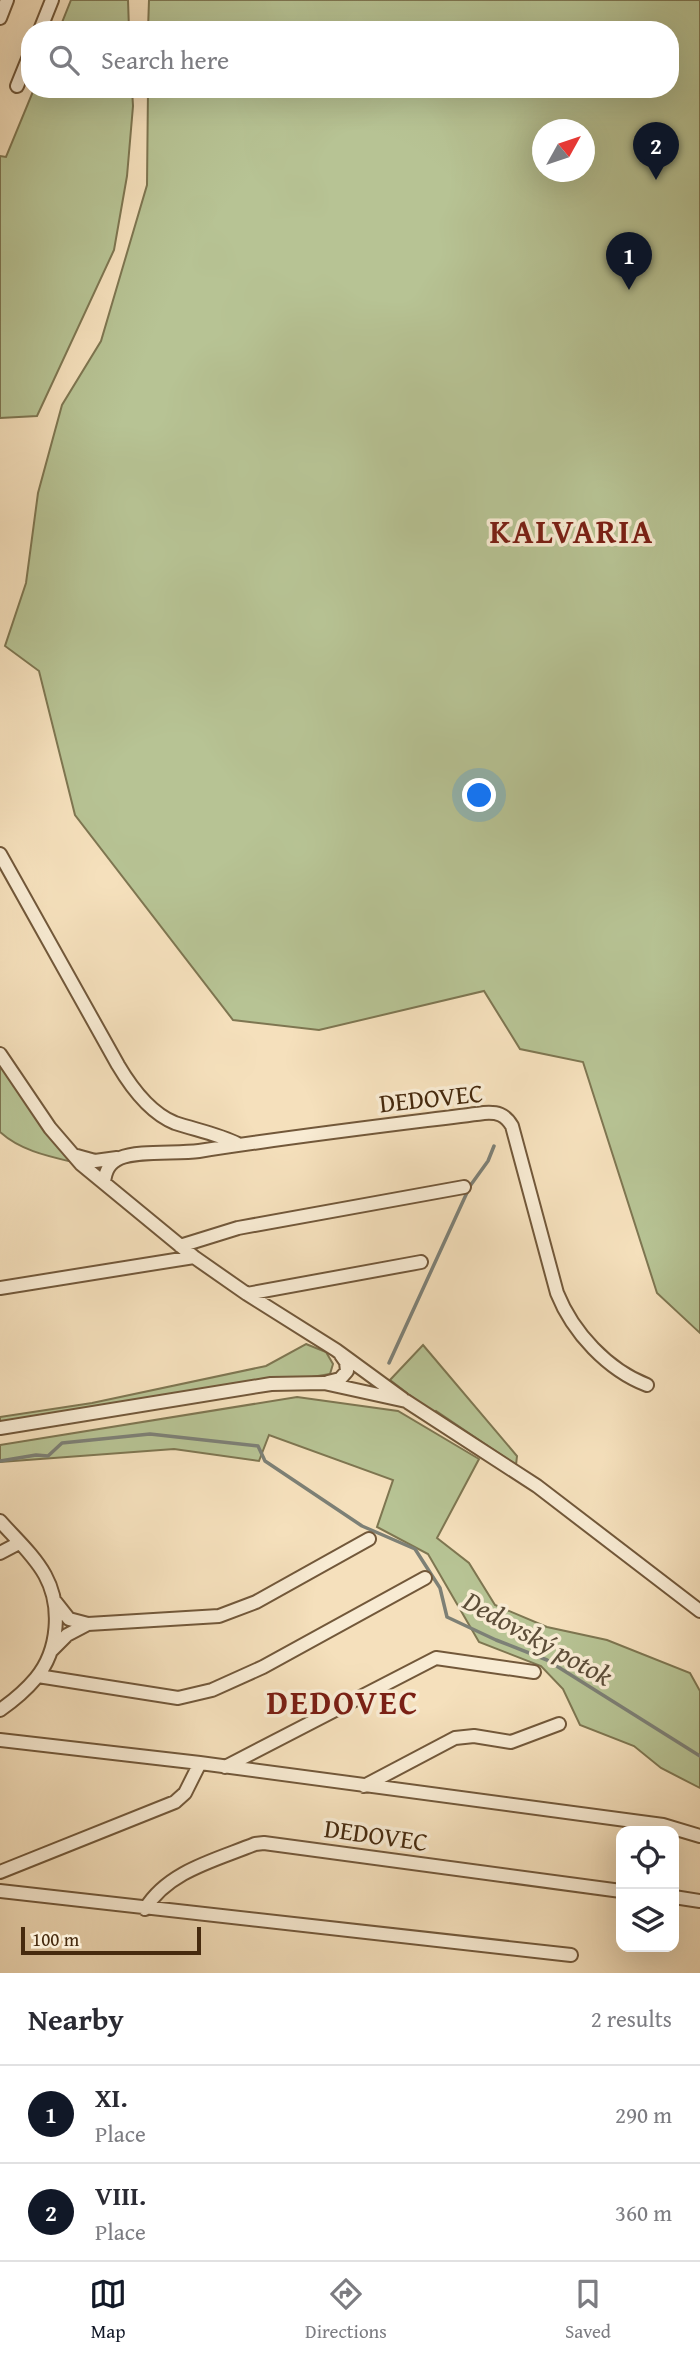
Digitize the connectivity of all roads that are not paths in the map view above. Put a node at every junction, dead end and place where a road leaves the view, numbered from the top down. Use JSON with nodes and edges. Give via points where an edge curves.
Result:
{"nodes":[{"id":1,"x":7,"y":0,"type":"edge"},
{"id":2,"x":52,"y":0,"type":"edge"},
{"id":3,"x":0,"y":18,"type":"edge"},
{"id":4,"x":44,"y":21,"type":"edge"},
{"id":5,"x":21,"y":76,"type":"edge"},
{"id":6,"x":17,"y":86,"type":"dead end"},
{"id":7,"x":0,"y":854,"type":"edge"},
{"id":8,"x":0,"y":1054,"type":"edge"},
{"id":9,"x":238,"y":1144,"type":"junction"},
{"id":10,"x":63,"y":1145,"type":"junction"},
{"id":11,"x":125,"y":1156,"type":"junction"},
{"id":12,"x":104,"y":1183,"type":"junction"},
{"id":13,"x":464,"y":1187,"type":"dead end"},
{"id":14,"x":180,"y":1246,"type":"junction"},
{"id":15,"x":194,"y":1257,"type":"junction"},
{"id":16,"x":421,"y":1262,"type":"dead end"},
{"id":17,"x":0,"y":1288,"type":"edge"},
{"id":18,"x":247,"y":1294,"type":"junction"},
{"id":19,"x":336,"y":1350,"type":"junction"},
{"id":20,"x":324,"y":1383,"type":"junction"},
{"id":21,"x":647,"y":1385,"type":"dead end"},
{"id":22,"x":406,"y":1401,"type":"junction"},
{"id":23,"x":0,"y":1428,"type":"edge"},
{"id":24,"x":0,"y":1521,"type":"edge"},
{"id":25,"x":369,"y":1539,"type":"dead end"},
{"id":26,"x":19,"y":1543,"type":"junction"},
{"id":27,"x":0,"y":1553,"type":"edge"},
{"id":28,"x":425,"y":1578,"type":"dead end"},
{"id":29,"x":54,"y":1600,"type":"junction"},
{"id":30,"x":700,"y":1611,"type":"edge"},
{"id":31,"x":88,"y":1624,"type":"junction"},
{"id":32,"x":49,"y":1654,"type":"junction"},
{"id":33,"x":534,"y":1672,"type":"dead end"},
{"id":34,"x":38,"y":1676,"type":"junction"},
{"id":35,"x":0,"y":1710,"type":"edge"},
{"id":36,"x":559,"y":1724,"type":"dead end"},
{"id":37,"x":2,"y":1743,"type":"edge"},
{"id":38,"x":200,"y":1763,"type":"junction"},
{"id":39,"x":224,"y":1767,"type":"junction"},
{"id":40,"x":364,"y":1786,"type":"junction"},
{"id":41,"x":700,"y":1836,"type":"edge"},
{"id":42,"x":15,"y":1866,"type":"junction"},
{"id":43,"x":0,"y":1872,"type":"edge"},
{"id":44,"x":616,"y":1890,"type":"edge"},
{"id":45,"x":0,"y":1891,"type":"edge"},
{"id":46,"x":15,"y":1893,"type":"junction"},
{"id":47,"x":679,"y":1899,"type":"edge"},
{"id":48,"x":700,"y":1901,"type":"edge"},
{"id":49,"x":145,"y":1909,"type":"junction"},
{"id":50,"x":571,"y":1955,"type":"dead end"}],
"edges":[{"from":1,"to":3,"type":"street"},
{"from":2,"to":4,"type":"street"},
{"from":5,"to":6,"type":"street"},
{"from":7,"to":9,"type":"street","via":[[135,1089],[167,1119]]},
{"from":8,"to":10,"type":"street"},
{"from":9,"to":11,"type":"street","name":"DEDOVEC"},
{"from":9,"to":21,"type":"street","name":"DEDOVEC","via":[[484,1113],[505,1115],[516,1138],[563,1308],[600,1355]]},
{"from":10,"to":11,"type":"street","name":"DEDOVEC","via":[[89,1161]]},
{"from":10,"to":12,"type":"street"},
{"from":11,"to":12,"type":"street","via":[[107,1168]]},
{"from":12,"to":14,"type":"street"},
{"from":13,"to":14,"type":"street","via":[[238,1228]]},
{"from":14,"to":15,"type":"street"},
{"from":15,"to":17,"type":"street"},
{"from":15,"to":18,"type":"street"},
{"from":16,"to":18,"type":"street"},
{"from":18,"to":19,"type":"street"},
{"from":19,"to":20,"type":"street","via":[[347,1371],[340,1379]]},
{"from":19,"to":22,"type":"street"},
{"from":20,"to":22,"type":"street"},
{"from":20,"to":23,"type":"street","via":[[271,1384]]},
{"from":22,"to":30,"type":"street","via":[[537,1486]]},
{"from":24,"to":26,"type":"street"},
{"from":25,"to":31,"type":"street","via":[[256,1602],[219,1616]]},
{"from":26,"to":27,"type":"street"},
{"from":26,"to":29,"type":"street","via":[[44,1573]]},
{"from":28,"to":34,"type":"street","via":[[264,1667],[201,1693],[178,1698]]},
{"from":29,"to":31,"type":"street","via":[[69,1619]]},
{"from":29,"to":32,"type":"street","via":[[55,1638]]},
{"from":31,"to":32,"type":"street","via":[[67,1635]]},
{"from":32,"to":34,"type":"street"},
{"from":33,"to":39,"type":"street","via":[[436,1658]]},
{"from":34,"to":35,"type":"street"},
{"from":36,"to":40,"type":"street","name":"DEDOVEC","via":[[511,1742],[455,1738]]},
{"from":37,"to":38,"type":"street","name":"DEDOVEC"},
{"from":38,"to":39,"type":"street","name":"DEDOVEC"},
{"from":38,"to":42,"type":"street","via":[[186,1793],[175,1802]]},
{"from":39,"to":40,"type":"street","name":"DEDOVEC"},
{"from":40,"to":41,"type":"street","name":"DEDOVEC","via":[[663,1825]]},
{"from":42,"to":43,"type":"street"},
{"from":42,"to":46,"type":"street","via":[[10,1878]]},
{"from":44,"to":49,"type":"street","name":"DEDOVEC","via":[[264,1843],[181,1874]]},
{"from":45,"to":46,"type":"street"},
{"from":46,"to":49,"type":"street"},
{"from":47,"to":48,"type":"street"},
{"from":49,"to":50,"type":"street"}]}
